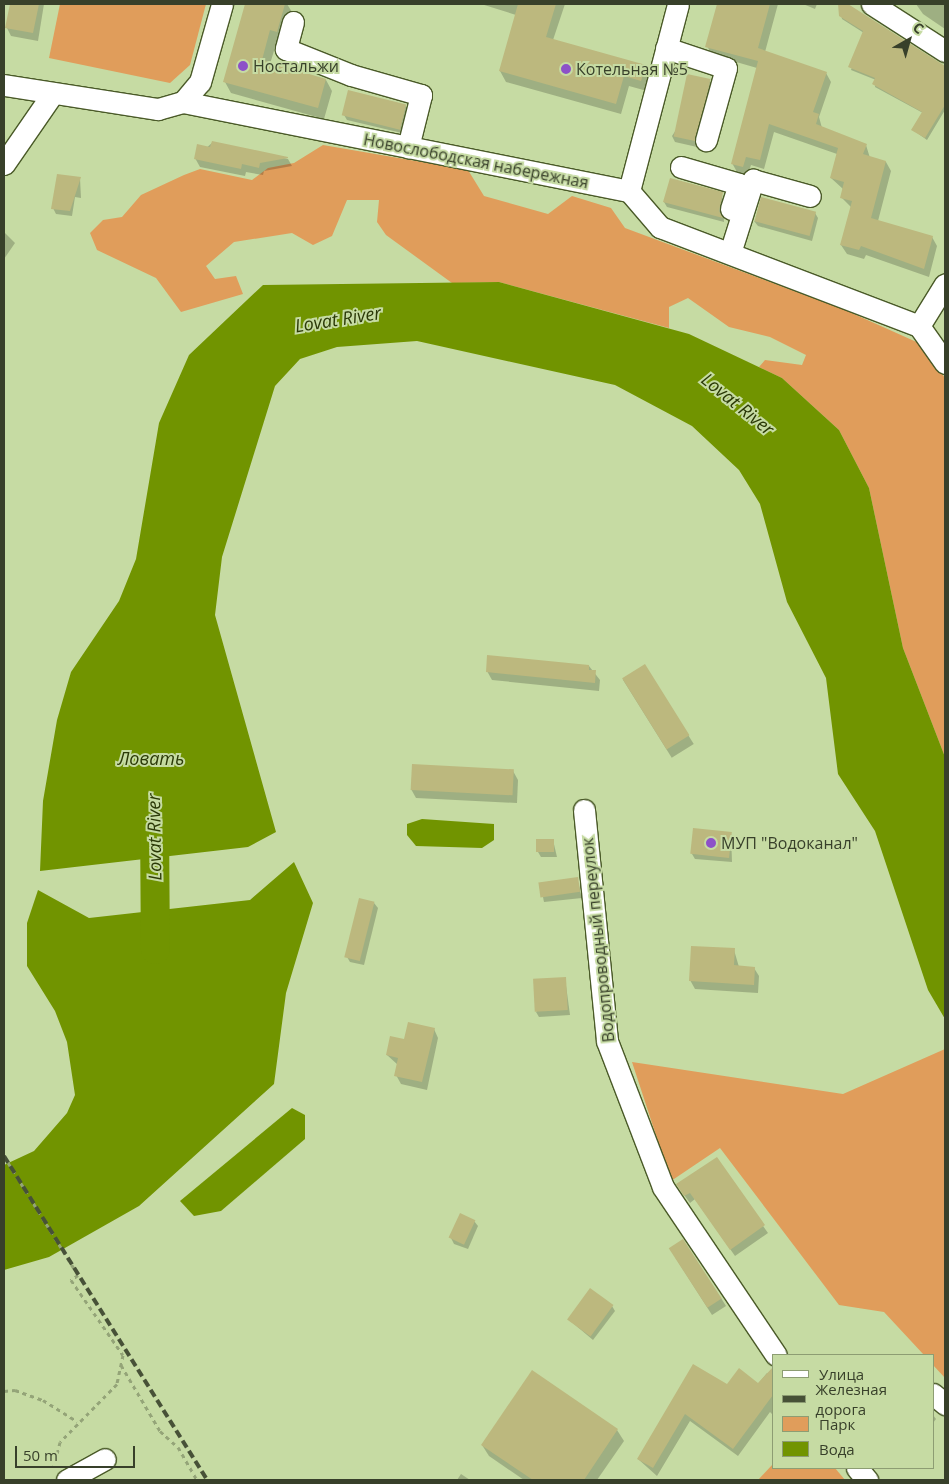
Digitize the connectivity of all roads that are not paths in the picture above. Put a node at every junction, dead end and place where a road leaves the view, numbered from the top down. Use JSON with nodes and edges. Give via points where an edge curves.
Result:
{"nodes":[{"id":1,"x":222,"y":4,"type":"edge"},
{"id":2,"x":678,"y":4,"type":"edge"},
{"id":3,"x":872,"y":4,"type":"edge"},
{"id":4,"x":293,"y":22,"type":"dead end"},
{"id":5,"x":666,"y":48,"type":"junction"},
{"id":6,"x":945,"y":51,"type":"edge"},
{"id":7,"x":4,"y":85,"type":"edge"},
{"id":8,"x":53,"y":93,"type":"junction"},
{"id":9,"x":183,"y":102,"type":"junction"},
{"id":10,"x":706,"y":140,"type":"dead end"},
{"id":11,"x":408,"y":147,"type":"junction"},
{"id":12,"x":4,"y":164,"type":"edge"},
{"id":13,"x":681,"y":167,"type":"dead end"},
{"id":14,"x":628,"y":191,"type":"junction"},
{"id":15,"x":810,"y":196,"type":"dead end"},
{"id":16,"x":725,"y":251,"type":"junction"},
{"id":17,"x":945,"y":284,"type":"edge"},
{"id":18,"x":919,"y":326,"type":"junction"},
{"id":19,"x":945,"y":364,"type":"edge"},
{"id":20,"x":584,"y":810,"type":"dead end"},
{"id":21,"x":775,"y":1354,"type":"edge"},
{"id":22,"x":934,"y":1395,"type":"edge"},
{"id":23,"x":945,"y":1404,"type":"edge"},
{"id":24,"x":105,"y":1459,"type":"dead end"},
{"id":25,"x":858,"y":1469,"type":"edge"},
{"id":26,"x":59,"y":1477,"type":"edge"},
{"id":27,"x":867,"y":1480,"type":"edge"}],
"edges":[{"from":1,"to":9,"type":"street","via":[[200,82]]},
{"from":2,"to":5,"type":"street"},
{"from":3,"to":6,"type":"street"},
{"from":4,"to":11,"type":"street","via":[[286,49],[351,75],[420,95]]},
{"from":5,"to":10,"type":"street","via":[[726,68]]},
{"from":5,"to":14,"type":"street"},
{"from":7,"to":8,"type":"street","name":"Новослободская набережная"},
{"from":8,"to":9,"type":"street","name":"Новослободская набережная","via":[[158,109]]},
{"from":8,"to":12,"type":"street"},
{"from":9,"to":11,"type":"street","name":"Новослободская набережная"},
{"from":11,"to":14,"type":"street","name":"Новослободская набережная"},
{"from":13,"to":16,"type":"street","via":[[739,184]]},
{"from":14,"to":16,"type":"street","via":[[660,226]]},
{"from":15,"to":16,"type":"street","via":[[752,180]]},
{"from":16,"to":18,"type":"street"},
{"from":17,"to":18,"type":"street"},
{"from":18,"to":19,"type":"street"},
{"from":20,"to":21,"type":"street","name":"Водопроводный переулок","via":[[607,1041],[663,1187]]},
{"from":22,"to":23,"type":"street"},
{"from":24,"to":26,"type":"street"},
{"from":25,"to":27,"type":"street"}]}
